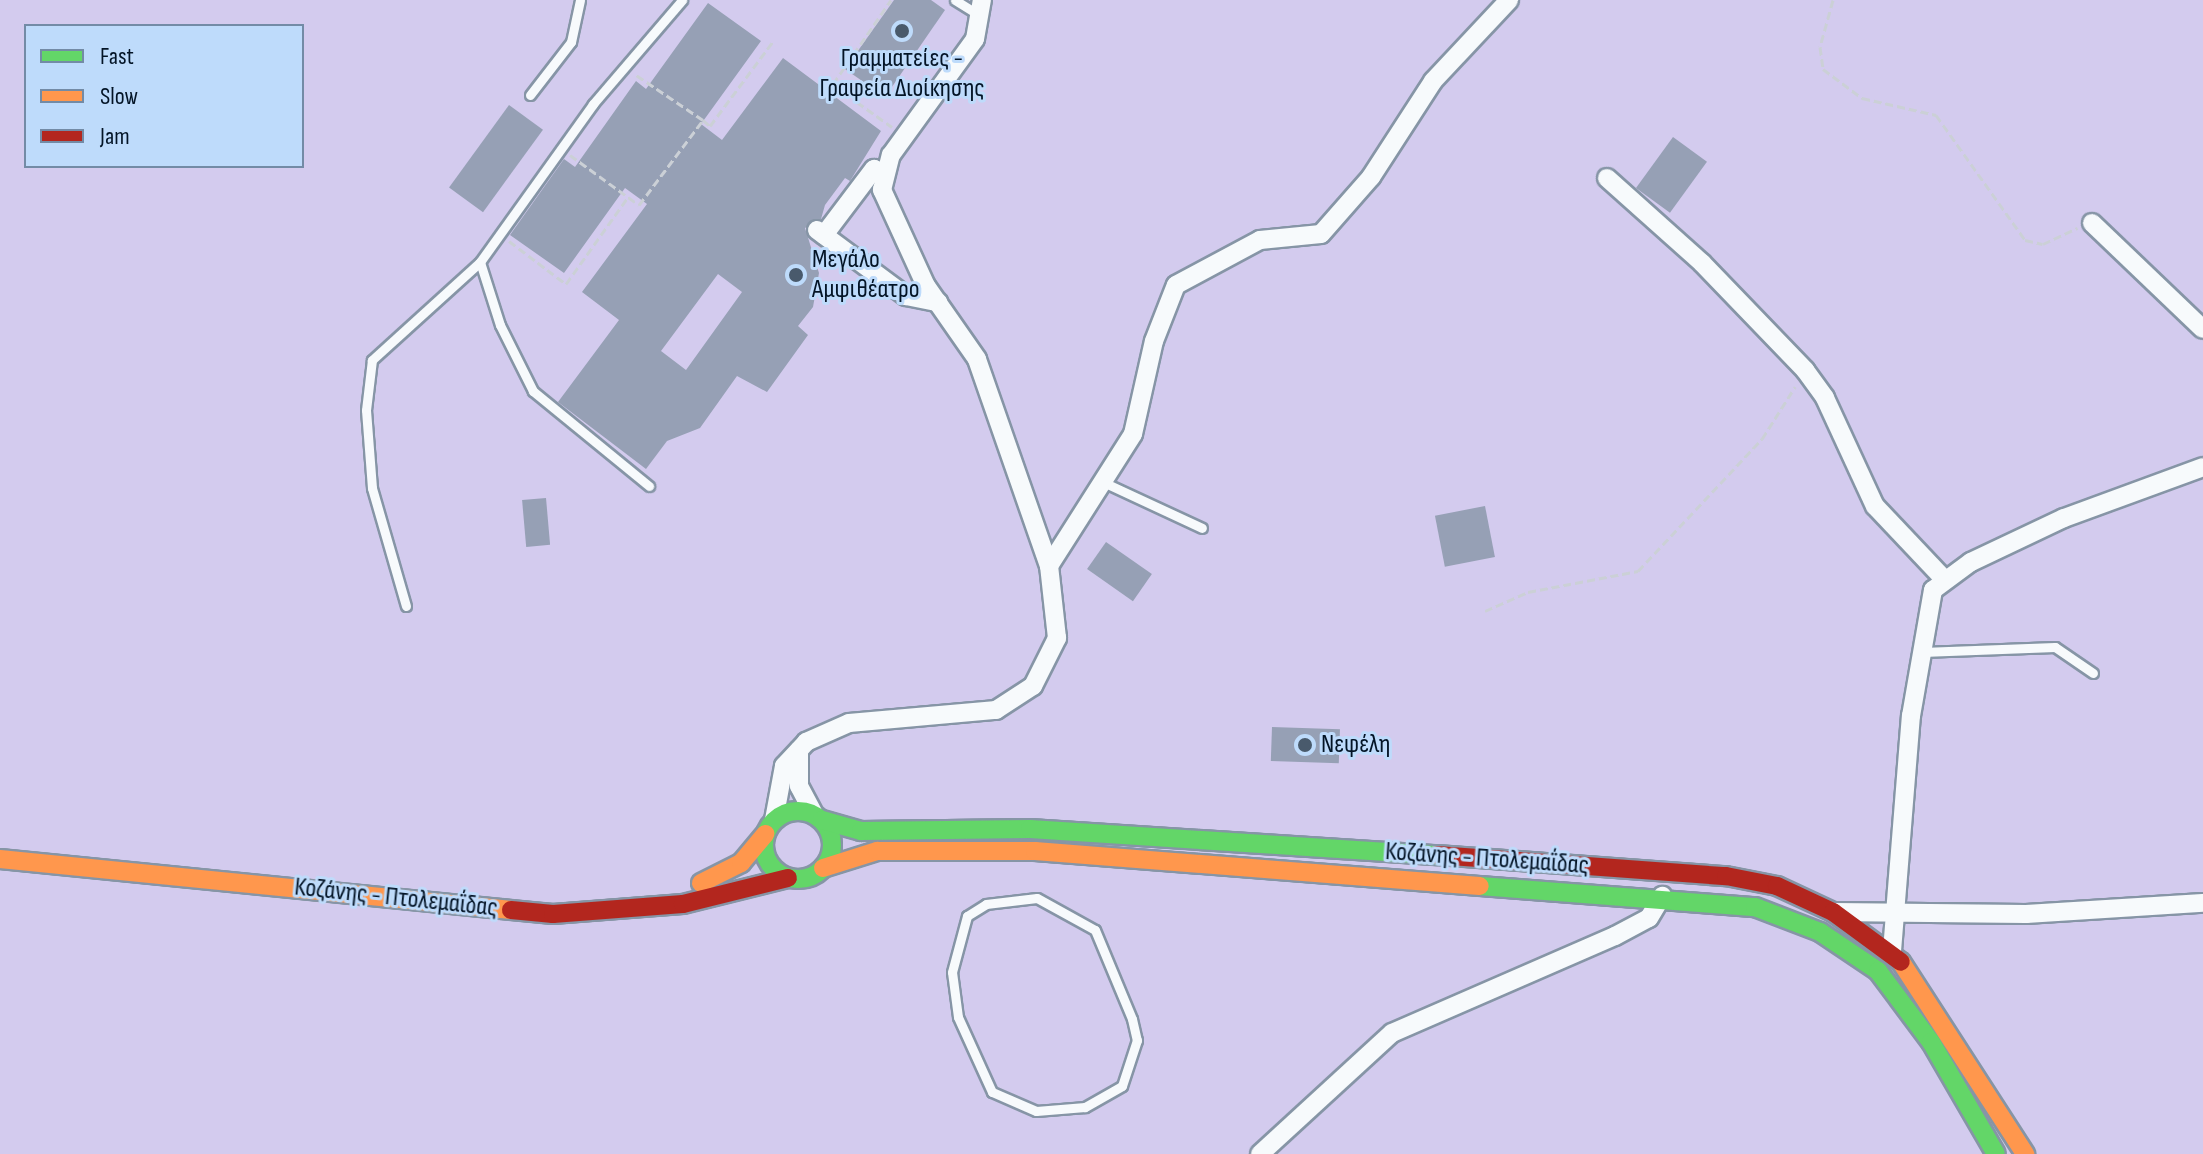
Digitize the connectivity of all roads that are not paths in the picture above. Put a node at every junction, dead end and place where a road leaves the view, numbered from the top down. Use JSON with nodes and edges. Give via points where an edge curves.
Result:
{"nodes":[{"id":1,"x":580,"y":0,"type":"edge"},
{"id":2,"x":682,"y":0,"type":"edge"},
{"id":3,"x":955,"y":0,"type":"edge"},
{"id":4,"x":1509,"y":0,"type":"edge"},
{"id":5,"x":982,"y":8,"type":"edge"},
{"id":6,"x":530,"y":95,"type":"dead end"},
{"id":7,"x":882,"y":174,"type":"junction"},
{"id":8,"x":1607,"y":178,"type":"dead end"},
{"id":9,"x":2092,"y":223,"type":"road end"},
{"id":10,"x":480,"y":262,"type":"junction"},
{"id":11,"x":938,"y":302,"type":"junction"},
{"id":12,"x":2203,"y":329,"type":"edge"},
{"id":13,"x":2203,"y":467,"type":"edge"},
{"id":14,"x":1103,"y":482,"type":"junction"},
{"id":15,"x":649,"y":486,"type":"dead end"},
{"id":16,"x":1202,"y":528,"type":"dead end"},
{"id":17,"x":1049,"y":566,"type":"junction"},
{"id":18,"x":1943,"y":578,"type":"junction"},
{"id":19,"x":406,"y":606,"type":"dead end"},
{"id":20,"x":1919,"y":652,"type":"junction"},
{"id":21,"x":2093,"y":673,"type":"dead end"},
{"id":22,"x":799,"y":750,"type":"junction"},
{"id":23,"x":818,"y":817,"type":"junction"},
{"id":24,"x":770,"y":827,"type":"junction"},
{"id":25,"x":0,"y":842,"type":"edge"},
{"id":26,"x":0,"y":859,"type":"edge"},
{"id":27,"x":823,"y":868,"type":"junction"},
{"id":28,"x":788,"y":878,"type":"junction"},
{"id":29,"x":1662,"y":896,"type":"junction"},
{"id":30,"x":2203,"y":903,"type":"edge"},
{"id":31,"x":1833,"y":912,"type":"junction"},
{"id":32,"x":1893,"y":912,"type":"junction"},
{"id":33,"x":967,"y":916,"type":"joint"},
{"id":34,"x":1892,"y":951,"type":"junction"},
{"id":35,"x":1260,"y":1154,"type":"edge"},
{"id":36,"x":1996,"y":1154,"type":"edge"},
{"id":37,"x":2025,"y":1154,"type":"edge"}],
"edges":[{"from":1,"to":6,"type":"lane","via":[[571,42]]},
{"from":2,"to":10,"type":"lane","via":[[561,148]]},
{"from":3,"to":5,"type":"lane"},
{"from":4,"to":14,"type":"street","via":[[1433,81],[1371,177],[1321,234],[1260,240],[1176,285],[1154,341],[1133,434]]},
{"from":5,"to":7,"type":"street","via":[[975,39]]},
{"from":7,"to":11,"type":"street","via":[[893,223]]},
{"from":7,"to":11,"type":"street","via":[[874,169],[820,232],[906,296]]},
{"from":8,"to":18,"type":"street","via":[[1805,370],[1825,398],[1875,506]]},
{"from":9,"to":12,"type":"street"},
{"from":10,"to":15,"type":"lane","via":[[500,325],[533,391]]},
{"from":10,"to":19,"type":"lane","via":[[386,342],[366,380],[372,488]]},
{"from":11,"to":17,"type":"street","via":[[977,359]]},
{"from":13,"to":18,"type":"street","via":[[2064,518]]},
{"from":14,"to":16,"type":"lane"},
{"from":14,"to":17,"type":"street"},
{"from":17,"to":22,"type":"street","via":[[1057,638],[1043,673],[1024,694],[981,712],[849,723]]},
{"from":18,"to":20,"type":"street","via":[[1928,603]]},
{"from":20,"to":21,"type":"lane","via":[[2055,647]]},
{"from":20,"to":32,"type":"street"},
{"from":22,"to":23,"type":"street","via":[[799,786]]},
{"from":22,"to":24,"type":"street","via":[[784,766]]},
{"from":23,"to":24,"type":"main road","via":[[793,810]]},
{"from":23,"to":27,"type":"main road","via":[[833,844]]},
{"from":23,"to":31,"type":"main road","name":"Κοζάνης - Πτολεμαΐδας","via":[[861,831],[1115,833],[1726,876],[1777,886]]},
{"from":24,"to":25,"type":"main road","name":"Κοζάνης - Πτολεμαΐδας","via":[[749,856],[713,880],[567,897]]},
{"from":24,"to":28,"type":"main road","via":[[768,861]]},
{"from":26,"to":28,"type":"main road","name":"Κοζάνης - Πτολεμαΐδας","via":[[553,914],[683,904]]},
{"from":27,"to":28,"type":"main road","via":[[807,878]]},
{"from":27,"to":29,"type":"main road","name":"Κοζάνης - Πτολεμαΐδας","via":[[862,853],[952,848]]},
{"from":29,"to":35,"type":"street","via":[[1649,918],[1615,936],[1392,1033]]},
{"from":29,"to":36,"type":"main road","name":"Κοζάνης - Πτολεμαΐδας","via":[[1778,913],[1871,966],[1909,1009]]},
{"from":30,"to":32,"type":"street","via":[[2098,912]]},
{"from":31,"to":32,"type":"street"},
{"from":31,"to":34,"type":"main road","name":"Κοζάνης - Πτολεμαΐδας"},
{"from":32,"to":34,"type":"street"},
{"from":33,"to":33,"type":"lane","via":[[986,904],[1037,898],[1095,930],[1137,1040],[1122,1086],[1085,1107],[1063,1110],[1036,1111],[992,1092],[958,1017],[952,972]]},
{"from":34,"to":37,"type":"main road","name":"Κοζάνης - Πτολεμαΐδας","via":[[1930,995]]}]}
